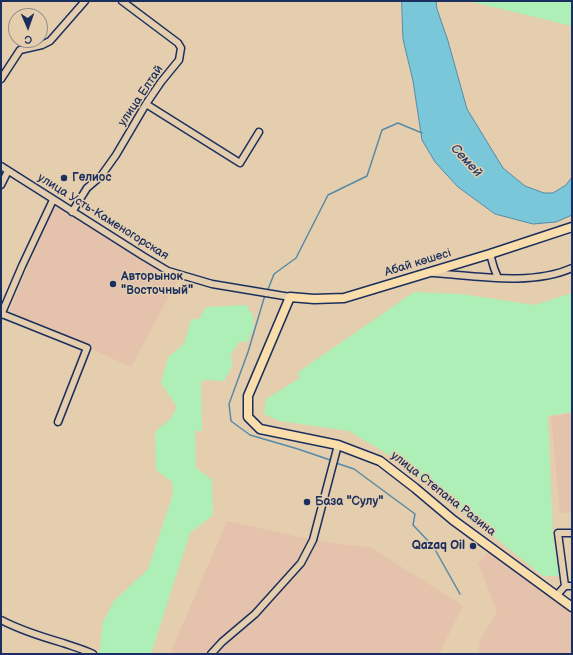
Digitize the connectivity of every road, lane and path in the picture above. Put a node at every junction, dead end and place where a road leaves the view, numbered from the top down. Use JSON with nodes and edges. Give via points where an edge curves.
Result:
{"nodes":[{"id":1,"x":85,"y":1,"type":"edge"},
{"id":2,"x":122,"y":1,"type":"edge"},
{"id":3,"x":1,"y":79,"type":"edge"},
{"id":4,"x":146,"y":104,"type":"junction"},
{"id":5,"x":259,"y":132,"type":"dead end"},
{"id":6,"x":1,"y":166,"type":"edge"},
{"id":7,"x":8,"y":170,"type":"junction"},
{"id":8,"x":1,"y":186,"type":"edge"},
{"id":9,"x":53,"y":200,"type":"junction"},
{"id":10,"x":72,"y":212,"type":"junction"},
{"id":11,"x":572,"y":227,"type":"edge"},
{"id":12,"x":490,"y":254,"type":"junction"},
{"id":13,"x":572,"y":268,"type":"edge"},
{"id":14,"x":429,"y":272,"type":"junction"},
{"id":15,"x":498,"y":278,"type":"junction"},
{"id":16,"x":268,"y":293,"type":"joint"},
{"id":17,"x":290,"y":297,"type":"junction"},
{"id":18,"x":1,"y":315,"type":"edge"},
{"id":19,"x":58,"y":422,"type":"dead end"},
{"id":20,"x":338,"y":445,"type":"junction"},
{"id":21,"x":572,"y":533,"type":"edge"},
{"id":22,"x":565,"y":586,"type":"junction"},
{"id":23,"x":572,"y":586,"type":"edge"},
{"id":24,"x":557,"y":595,"type":"junction"},
{"id":25,"x":572,"y":607,"type":"edge"},
{"id":26,"x":1,"y":620,"type":"edge"},
{"id":27,"x":93,"y":654,"type":"edge"},
{"id":28,"x":212,"y":654,"type":"edge"}],
"edges":[{"from":1,"to":3,"type":"street","via":[[50,41],[20,50]]},
{"from":2,"to":4,"type":"street","name":"улица Елтай","via":[[163,31],[181,48],[179,60]]},
{"from":4,"to":5,"type":"street","via":[[240,163]]},
{"from":4,"to":10,"type":"street","name":"улица Елтай","via":[[102,176],[87,188]]},
{"from":6,"to":7,"type":"street","name":"улица Усть-Каменогорская"},
{"from":7,"to":8,"type":"street"},
{"from":7,"to":9,"type":"street","name":"улица Усть-Каменогорская"},
{"from":9,"to":10,"type":"street","name":"улица Усть-Каменогорская"},
{"from":9,"to":18,"type":"street"},
{"from":10,"to":16,"type":"street","name":"улица Усть-Каменогорская","via":[[168,271],[207,283]]},
{"from":11,"to":12,"type":"main road","name":"Абай көшесі"},
{"from":12,"to":14,"type":"main road","name":"Абай көшесі"},
{"from":12,"to":15,"type":"street"},
{"from":13,"to":15,"type":"street","via":[[540,277]]},
{"from":14,"to":15,"type":"street"},
{"from":14,"to":17,"type":"main road","name":"Абай көшесі","via":[[344,298]]},
{"from":16,"to":17,"type":"street","name":"Абай көшесі"},
{"from":17,"to":20,"type":"main road","name":"улица Степана Разина","via":[[248,396],[248,417],[260,429]]},
{"from":18,"to":19,"type":"street","via":[[87,348]]},
{"from":20,"to":24,"type":"main road","name":"улица Степана Разина","via":[[380,460],[453,520]]},
{"from":20,"to":28,"type":"street","via":[[313,540],[301,563],[255,614]]},
{"from":21,"to":22,"type":"street","via":[[558,533]]},
{"from":22,"to":23,"type":"street"},
{"from":22,"to":24,"type":"street"},
{"from":24,"to":25,"type":"main road","name":"улица Степана Разина"},
{"from":26,"to":27,"type":"street"}]}
